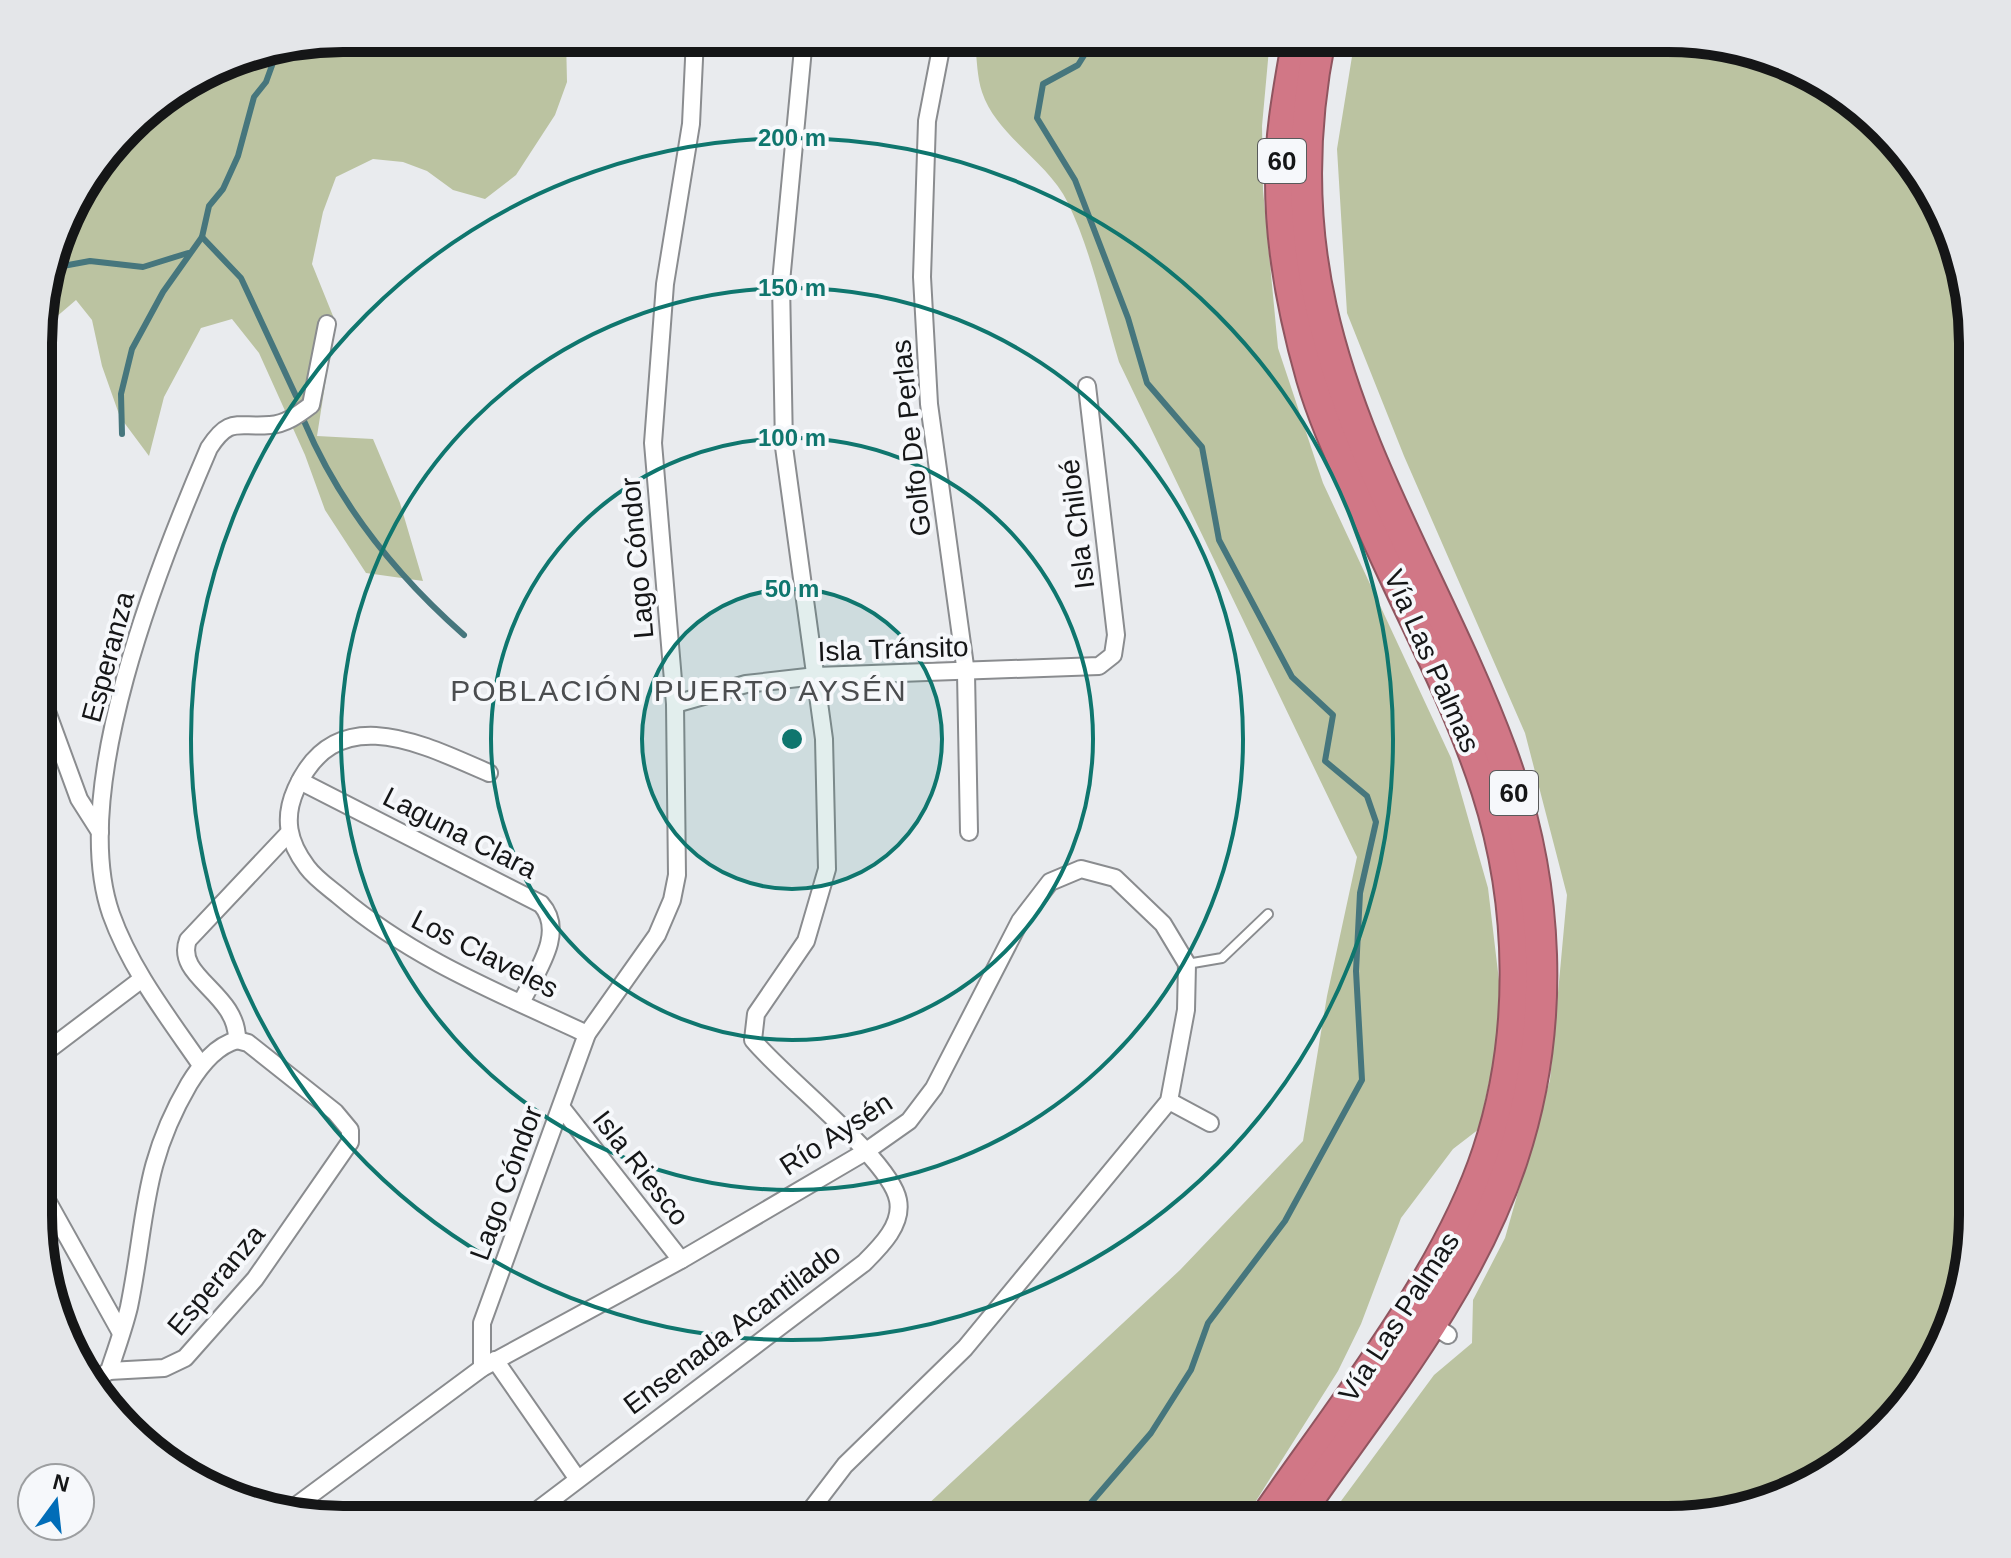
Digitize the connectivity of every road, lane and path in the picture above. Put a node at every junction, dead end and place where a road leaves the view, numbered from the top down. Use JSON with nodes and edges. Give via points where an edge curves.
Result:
{"nodes":[{"id":1,"x":694,"y":52,"type":"edge"},
{"id":2,"x":803,"y":52,"type":"edge"},
{"id":3,"x":940,"y":52,"type":"edge"},
{"id":4,"x":1296,"y":52,"type":"edge"},
{"id":5,"x":1318,"y":52,"type":"edge"},
{"id":6,"x":327,"y":324,"type":"dead end"},
{"id":7,"x":1087,"y":386,"type":"dead end"},
{"id":8,"x":1113,"y":655,"type":"joint"},
{"id":9,"x":966,"y":673,"type":"junction"},
{"id":10,"x":816,"y":676,"type":"junction"},
{"id":11,"x":675,"y":704,"type":"junction"},
{"id":12,"x":52,"y":725,"type":"edge"},
{"id":13,"x":489,"y":773,"type":"dead end"},
{"id":14,"x":300,"y":781,"type":"junction"},
{"id":15,"x":100,"y":832,"type":"junction"},
{"id":16,"x":969,"y":832,"type":"dead end"},
{"id":17,"x":287,"y":835,"type":"junction"},
{"id":18,"x":1268,"y":914,"type":"dead end"},
{"id":19,"x":1187,"y":964,"type":"junction"},
{"id":20,"x":142,"y":979,"type":"junction"},
{"id":21,"x":521,"y":1003,"type":"junction"},
{"id":22,"x":587,"y":1034,"type":"junction"},
{"id":23,"x":237,"y":1040,"type":"junction"},
{"id":24,"x":52,"y":1047,"type":"edge"},
{"id":25,"x":201,"y":1065,"type":"junction"},
{"id":26,"x":1169,"y":1101,"type":"junction"},
{"id":27,"x":561,"y":1107,"type":"junction"},
{"id":28,"x":1210,"y":1123,"type":"dead end"},
{"id":29,"x":865,"y":1152,"type":"junction"},
{"id":30,"x":52,"y":1211,"type":"edge"},
{"id":31,"x":681,"y":1260,"type":"junction"},
{"id":32,"x":119,"y":1341,"type":"junction"},
{"id":33,"x":489,"y":1364,"type":"junction"},
{"id":34,"x":109,"y":1371,"type":"junction"},
{"id":35,"x":101,"y":1376,"type":"edge"},
{"id":36,"x":577,"y":1478,"type":"junction"},
{"id":37,"x":300,"y":1503,"type":"edge"},
{"id":38,"x":542,"y":1506,"type":"edge"},
{"id":39,"x":814,"y":1506,"type":"edge"},
{"id":40,"x":1274,"y":1506,"type":"edge"},
{"id":41,"x":1305,"y":1506,"type":"edge"}],
"edges":[{"from":1,"to":11,"type":"street","name":"Lago Cóndor","via":[[691,124],[665,284],[653,443]]},
{"from":2,"to":10,"type":"street","via":[[781,297],[784,447]]},
{"from":3,"to":9,"type":"street","name":"Golfo De Perlas","via":[[927,121],[922,277],[929,404]]},
{"from":4,"to":40,"type":"highway","name":"Vía Las Palmas","number":"60","via":[[1281,181],[1290,284],[1301,332],[1313,383],[1348,471],[1488,792],[1505,865],[1515,998],[1499,1116],[1457,1227],[1393,1332]]},
{"from":5,"to":41,"type":"highway","name":"Vía Las Palmas","number":"60","via":[[1306,177],[1321,307],[1346,393],[1382,485],[1499,748],[1528,846],[1540,920],[1538,1039],[1513,1158],[1440,1329]]},
{"from":6,"to":15,"type":"street","name":"Esperanza","via":[[311,405],[273,426],[221,429],[209,448],[147,606],[120,699]]},
{"from":7,"to":8,"type":"street","name":"Isla Chiloé","via":[[1116,635]]},
{"from":8,"to":9,"type":"street","name":"Isla Tránsito","via":[[1099,666]]},
{"from":9,"to":10,"type":"street","name":"Isla Tránsito"},
{"from":9,"to":16,"type":"street","name":"Golfo De Perlas"},
{"from":10,"to":11,"type":"street","name":"Isla Tránsito","via":[[746,684]]},
{"from":10,"to":29,"type":"street","via":[[826,781],[827,869],[806,941],[756,1014],[753,1040]]},
{"from":11,"to":22,"type":"street","name":"Lago Cóndor","via":[[677,875],[672,900],[657,935]]},
{"from":12,"to":15,"type":"street","via":[[79,799]]},
{"from":13,"to":14,"type":"street","via":[[383,735],[346,736],[319,752]]},
{"from":14,"to":17,"type":"street"},
{"from":14,"to":21,"type":"street","name":"Laguna Clara","via":[[541,904],[551,916],[553,933]]},
{"from":15,"to":20,"type":"street","name":"Esperanza","via":[[111,913]]},
{"from":17,"to":21,"type":"street","name":"Los Claveles","via":[[308,869],[410,950]]},
{"from":17,"to":23,"type":"street","via":[[188,940],[184,951],[189,965],[231,1010]]},
{"from":18,"to":19,"type":"lane","via":[[1222,958]]},
{"from":19,"to":26,"type":"street","via":[[1186,1010]]},
{"from":19,"to":29,"type":"street","name":"Río Aysén","via":[[1163,924],[1115,878],[1081,869],[1050,882],[1020,921],[934,1088],[909,1121]]},
{"from":20,"to":24,"type":"street"},
{"from":20,"to":25,"type":"street","name":"Esperanza"},
{"from":21,"to":22,"type":"street","name":"Los Claveles"},
{"from":22,"to":27,"type":"street","name":"Lago Cóndor"},
{"from":23,"to":25,"type":"street","via":[[227,1042]]},
{"from":23,"to":34,"type":"street","name":"Esperanza","via":[[248,1043],[335,1112],[350,1130],[350,1142],[255,1279],[185,1358],[164,1368]]},
{"from":25,"to":32,"type":"street","via":[[153,1159]]},
{"from":26,"to":28,"type":"street"},
{"from":26,"to":39,"type":"street","via":[[965,1348],[845,1465]]},
{"from":27,"to":31,"type":"street","name":"Isla Riesco"},
{"from":27,"to":33,"type":"street","name":"Lago Cóndor","via":[[482,1323]]},
{"from":29,"to":31,"type":"street","name":"Río Aysén"},
{"from":29,"to":36,"type":"street","name":"Ensenada Acantilado","via":[[893,1185],[899,1203],[887,1239],[864,1263]]},
{"from":30,"to":32,"type":"street"},
{"from":31,"to":33,"type":"street","name":"Río Aysén"},
{"from":32,"to":34,"type":"street"},
{"from":33,"to":36,"type":"street"},
{"from":33,"to":37,"type":"street","name":"Río Aysén"},
{"from":34,"to":35,"type":"street"},
{"from":36,"to":38,"type":"street","name":"Ensenada Acantilado"}]}
